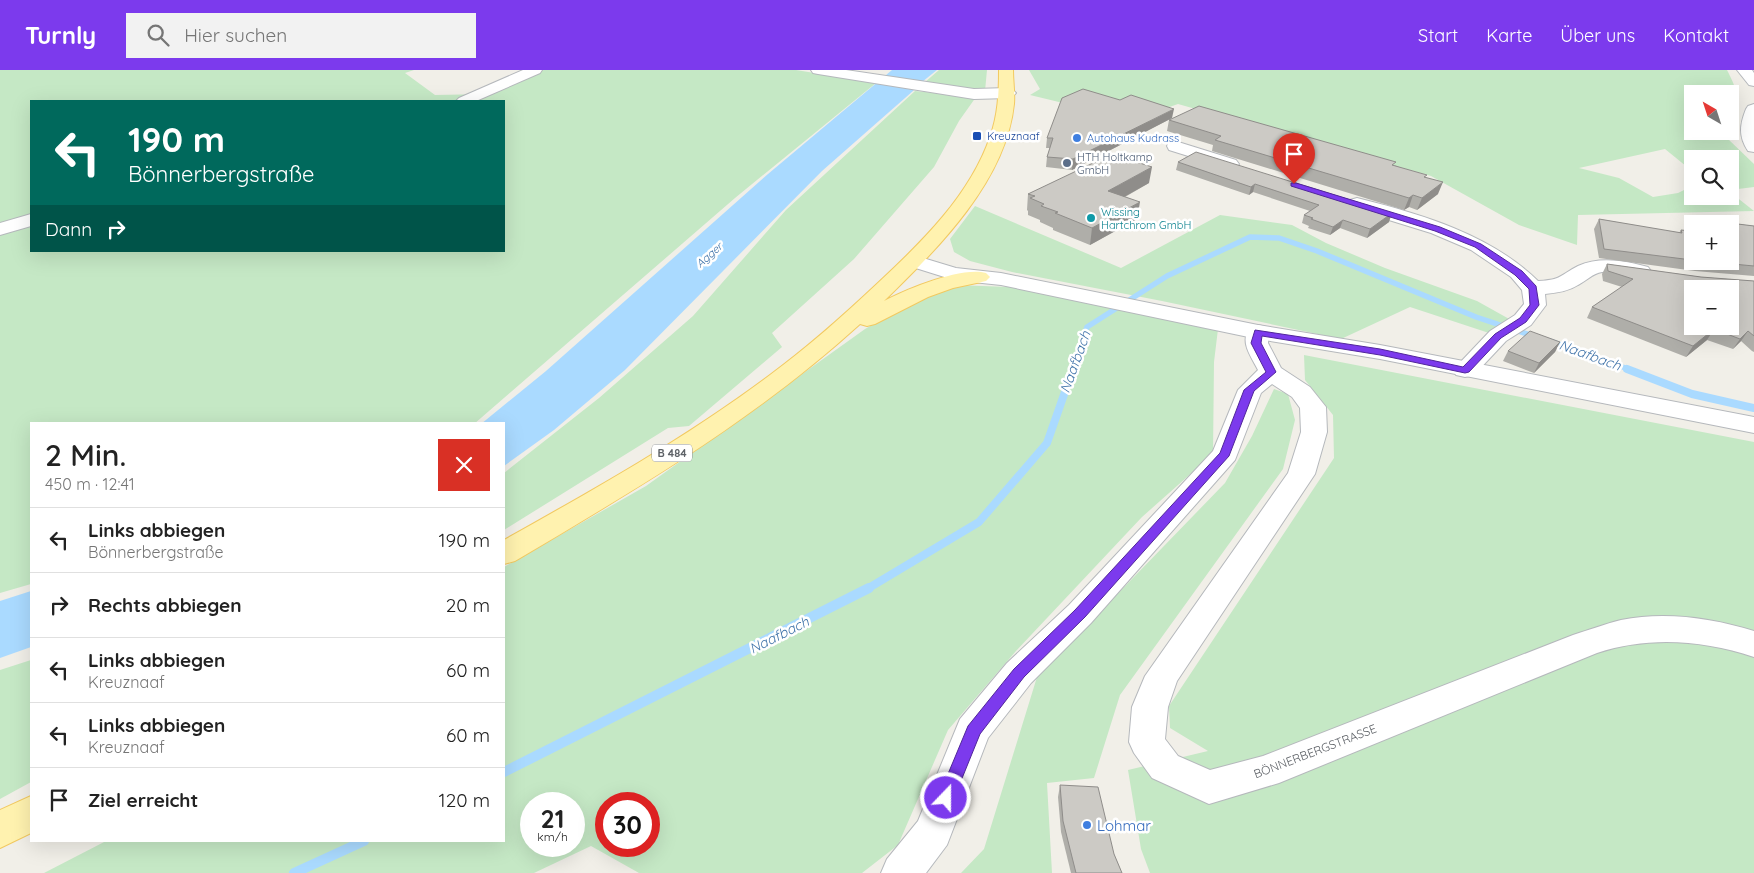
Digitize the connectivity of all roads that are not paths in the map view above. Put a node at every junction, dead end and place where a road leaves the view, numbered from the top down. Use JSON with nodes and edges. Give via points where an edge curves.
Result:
{"nodes":[{"id":1,"x":535,"y":70,"type":"edge"},
{"id":2,"x":818,"y":70,"type":"edge"},
{"id":3,"x":1006,"y":70,"type":"edge"},
{"id":4,"x":1744,"y":70,"type":"edge"},
{"id":5,"x":1754,"y":82,"type":"edge"},
{"id":6,"x":1008,"y":93,"type":"junction"},
{"id":7,"x":466,"y":100,"type":"edge"},
{"id":8,"x":1754,"y":109,"type":"edge"},
{"id":9,"x":1176,"y":146,"type":"dead end"},
{"id":10,"x":1754,"y":147,"type":"edge"},
{"id":11,"x":1245,"y":169,"type":"edge"},
{"id":12,"x":1347,"y":199,"type":"edge"},
{"id":13,"x":30,"y":220,"type":"edge"},
{"id":14,"x":0,"y":229,"type":"edge"},
{"id":15,"x":913,"y":261,"type":"junction"},
{"id":16,"x":1656,"y":273,"type":"edge"},
{"id":17,"x":979,"y":277,"type":"junction"},
{"id":18,"x":1001,"y":279,"type":"junction"},
{"id":19,"x":1533,"y":288,"type":"junction"},
{"id":20,"x":1258,"y":332,"type":"junction"},
{"id":21,"x":831,"y":339,"type":"junction"},
{"id":22,"x":1465,"y":370,"type":"junction"},
{"id":23,"x":1271,"y":372,"type":"junction"},
{"id":24,"x":1754,"y":425,"type":"edge"},
{"id":25,"x":505,"y":552,"type":"edge"},
{"id":26,"x":1754,"y":644,"type":"edge"},
{"id":27,"x":30,"y":814,"type":"edge"},
{"id":28,"x":0,"y":830,"type":"edge"},
{"id":29,"x":901,"y":873,"type":"edge"}],
"edges":[{"from":1,"to":7,"type":"street"},
{"from":2,"to":6,"type":"street","via":[[960,92]]},
{"from":3,"to":6,"type":"main road","number":"B 484"},
{"from":4,"to":5,"type":"street"},
{"from":6,"to":15,"type":"main road","number":"B 484","via":[[998,139],[976,182]]},
{"from":8,"to":10,"type":"street","via":[[1748,127],[1749,140]]},
{"from":9,"to":11,"type":"street"},
{"from":12,"to":19,"type":"street","via":[[1478,246],[1518,273]]},
{"from":13,"to":14,"type":"street"},
{"from":15,"to":17,"type":"street","via":[[954,274]]},
{"from":15,"to":18,"type":"street","via":[[967,265]]},
{"from":15,"to":21,"type":"main road","number":"B 484"},
{"from":16,"to":19,"type":"street","via":[[1600,266],[1554,287]]},
{"from":17,"to":18,"type":"street"},
{"from":17,"to":21,"type":"main road","via":[[939,284],[903,299]]},
{"from":18,"to":20,"type":"street"},
{"from":19,"to":22,"type":"street","via":[[1535,305],[1523,320],[1498,336]]},
{"from":20,"to":22,"type":"street"},
{"from":20,"to":23,"type":"street","name":"BÖNNERBERGSTRASSE","via":[[1256,343]]},
{"from":21,"to":25,"type":"main road","number":"B 484","via":[[749,403],[613,491]]},
{"from":22,"to":24,"type":"street"},
{"from":23,"to":26,"type":"street","name":"BÖNNERBERGSTRASSE","via":[[1301,392],[1313,407],[1314,432],[1301,474],[1162,676],[1150,707],[1147,742],[1165,767],[1209,787],[1266,771],[1585,644],[1625,632],[1668,628]]},
{"from":23,"to":29,"type":"street","via":[[1250,390],[1225,454],[1080,614],[1019,673],[973,730],[932,832]]},
{"from":27,"to":28,"type":"main road"}]}
